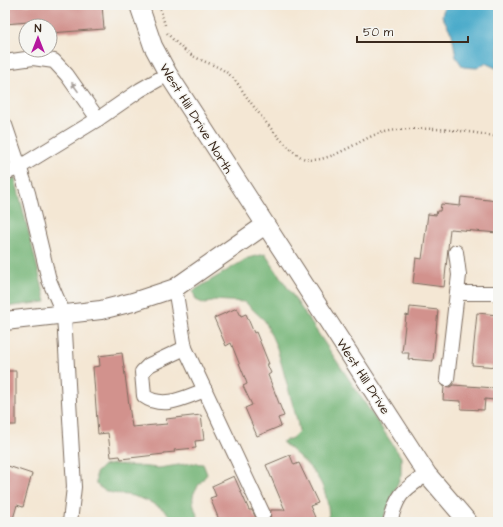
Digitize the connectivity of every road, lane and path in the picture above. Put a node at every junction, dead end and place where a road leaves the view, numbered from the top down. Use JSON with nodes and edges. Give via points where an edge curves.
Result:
{"nodes":[{"id":1,"x":139,"y":5,"type":"edge"},
{"id":2,"x":159,"y":5,"type":"edge"},
{"id":3,"x":5,"y":62,"type":"edge"},
{"id":4,"x":168,"y":74,"type":"junction"},
{"id":5,"x":98,"y":119,"type":"junction"},
{"id":6,"x":5,"y":125,"type":"edge"},
{"id":7,"x":498,"y":137,"type":"edge"},
{"id":8,"x":18,"y":168,"type":"junction"},
{"id":9,"x":5,"y":173,"type":"edge"},
{"id":10,"x":265,"y":226,"type":"junction"},
{"id":11,"x":456,"y":252,"type":"dead end"},
{"id":12,"x":175,"y":288,"type":"junction"},
{"id":13,"x":457,"y":293,"type":"junction"},
{"id":14,"x":498,"y":293,"type":"edge"},
{"id":15,"x":64,"y":315,"type":"junction"},
{"id":16,"x":5,"y":321,"type":"edge"},
{"id":17,"x":185,"y":348,"type":"junction"},
{"id":18,"x":447,"y":379,"type":"dead end"},
{"id":19,"x":205,"y":390,"type":"junction"},
{"id":20,"x":427,"y":474,"type":"junction"},
{"id":21,"x":262,"y":514,"type":"dead end"},
{"id":22,"x":70,"y":522,"type":"edge"},
{"id":23,"x":390,"y":522,"type":"edge"},
{"id":24,"x":468,"y":522,"type":"edge"}],
"edges":[{"from":1,"to":4,"type":"street","name":"West Hill Drive North","via":[[153,46]]},
{"from":2,"to":7,"type":"path","via":[[167,34],[193,56],[224,70],[237,82],[269,125],[302,158],[321,159],[335,155],[376,134],[393,130],[452,130]]},
{"from":5,"to":3,"type":"street","one_way":true,"via":[[54,60],[33,58]]},
{"from":4,"to":5,"type":"street"},
{"from":4,"to":10,"type":"street","name":"West Hill Drive North"},
{"from":5,"to":8,"type":"street"},
{"from":6,"to":8,"type":"street"},
{"from":8,"to":9,"type":"street"},
{"from":8,"to":15,"type":"street","via":[[28,193],[49,280]]},
{"from":10,"to":12,"type":"street"},
{"from":10,"to":20,"type":"street","name":"West Hill Drive","via":[[346,346]]},
{"from":11,"to":13,"type":"street","via":[[459,275]]},
{"from":12,"to":15,"type":"street","via":[[101,310]]},
{"from":12,"to":17,"type":"street"},
{"from":13,"to":14,"type":"street"},
{"from":13,"to":18,"type":"street"},
{"from":15,"to":16,"type":"street"},
{"from":15,"to":22,"type":"street","via":[[74,487]]},
{"from":17,"to":19,"type":"street"},
{"from":17,"to":19,"type":"street","via":[[149,364],[142,372],[144,396],[151,401],[173,402]]},
{"from":19,"to":21,"type":"street"},
{"from":20,"to":23,"type":"street","via":[[402,492],[393,508]]},
{"from":20,"to":24,"type":"street","name":"West Hill Drive"}]}
